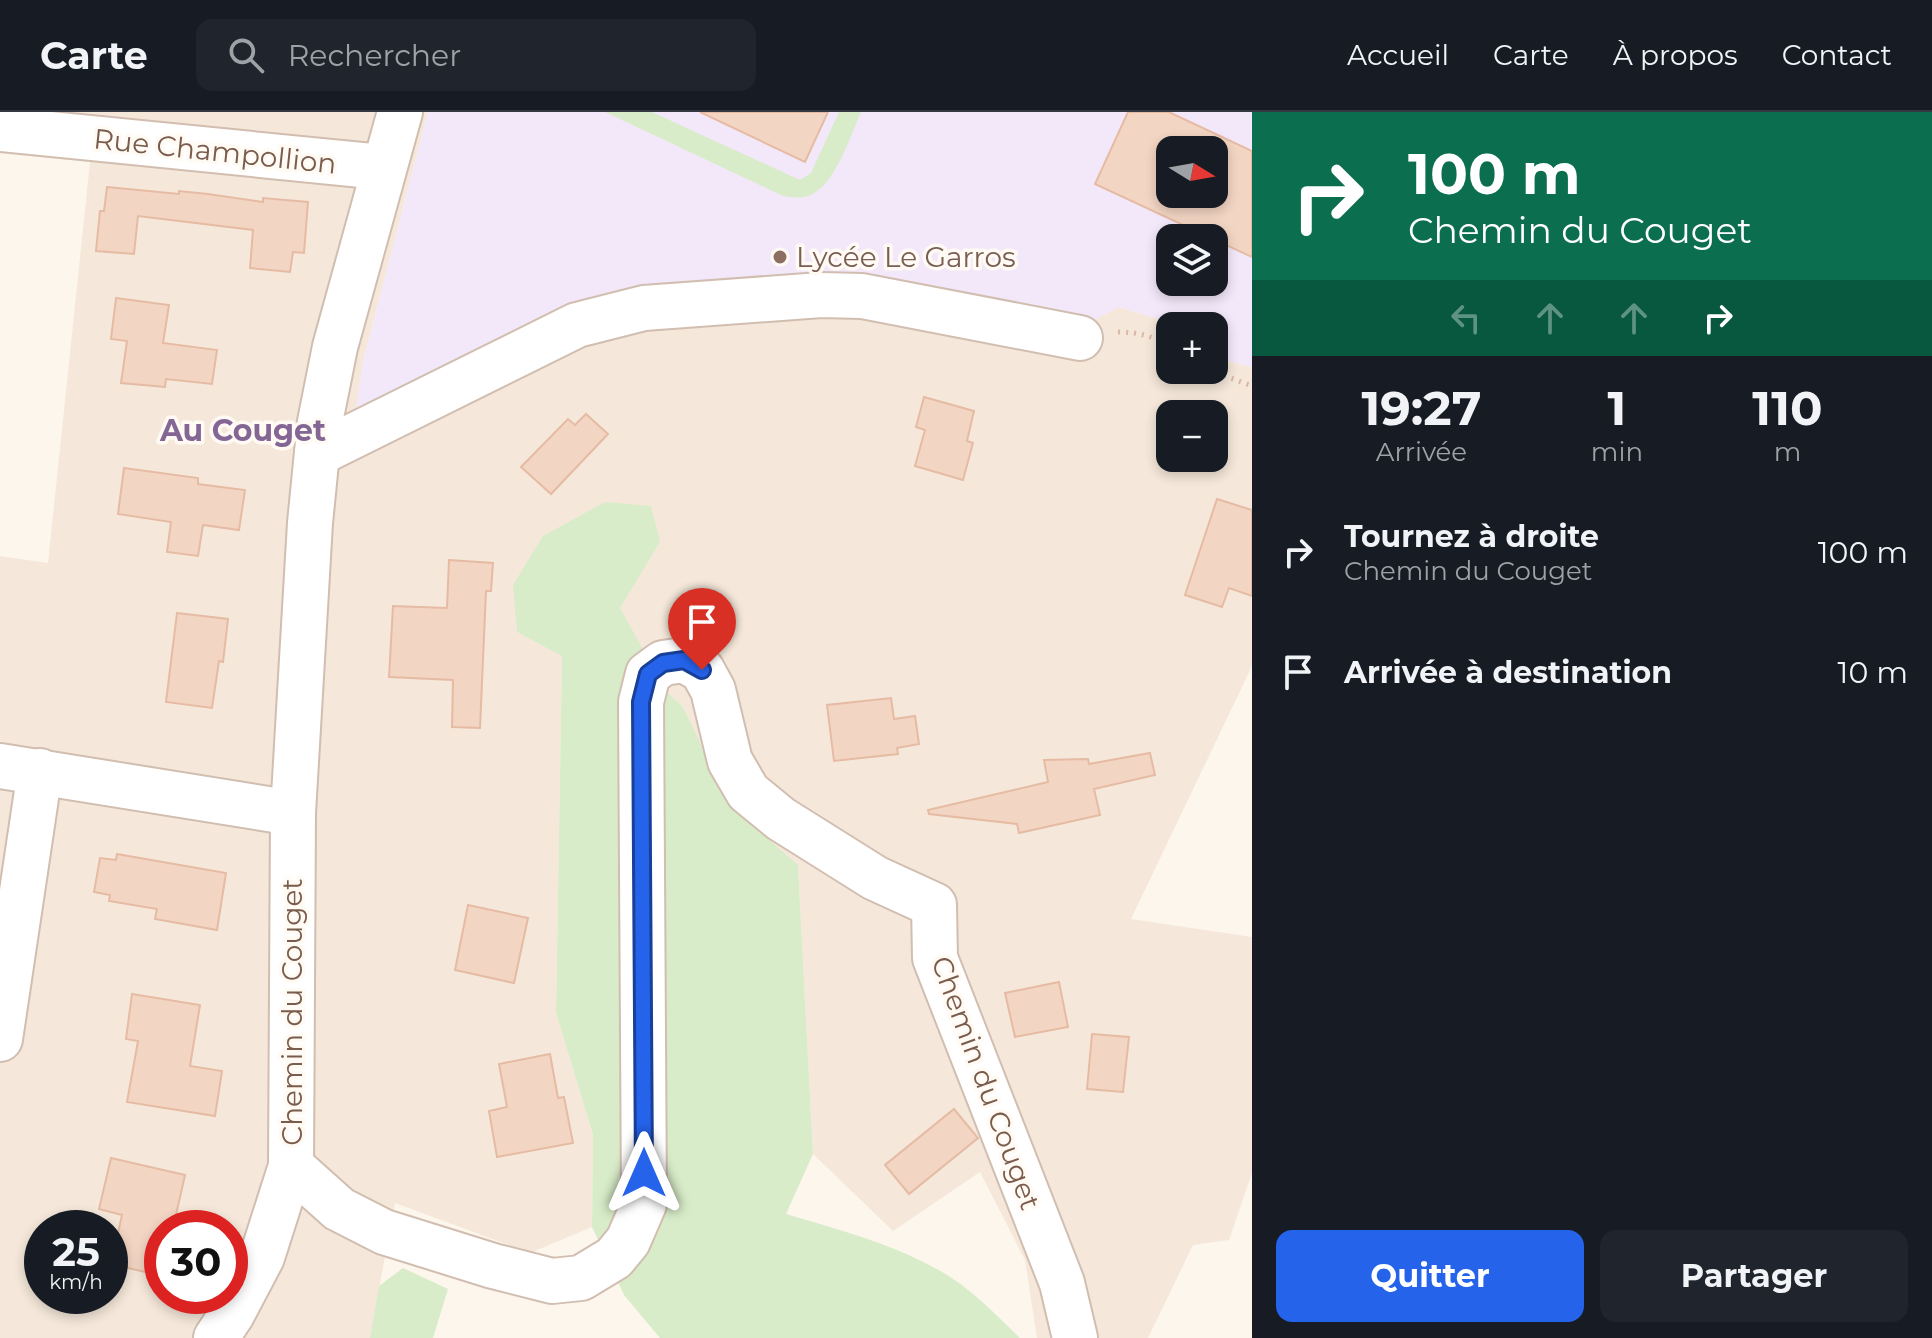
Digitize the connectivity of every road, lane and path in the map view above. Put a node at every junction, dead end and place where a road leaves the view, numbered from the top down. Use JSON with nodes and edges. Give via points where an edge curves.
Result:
{"nodes":[{"id":1,"x":400,"y":112,"type":"edge"},
{"id":2,"x":0,"y":129,"type":"edge"},
{"id":3,"x":382,"y":167,"type":"junction"},
{"id":4,"x":1080,"y":338,"type":"joint"},
{"id":5,"x":1156,"y":339,"type":"edge"},
{"id":6,"x":1228,"y":377,"type":"edge"},
{"id":7,"x":1252,"y":386,"type":"edge"},
{"id":8,"x":317,"y":454,"type":"junction"},
{"id":9,"x":20,"y":768,"type":"edge"},
{"id":10,"x":293,"y":813,"type":"junction"},
{"id":11,"x":0,"y":1039,"type":"edge"},
{"id":12,"x":291,"y":1166,"type":"junction"},
{"id":13,"x":216,"y":1338,"type":"edge"},
{"id":14,"x":1075,"y":1338,"type":"edge"}],
"edges":[{"from":1,"to":3,"type":"street","name":"Chemin du Couget"},
{"from":2,"to":3,"type":"street","name":"Rue Champollion"},
{"from":3,"to":8,"type":"street","name":"Chemin du Couget","via":[[335,347]]},
{"from":4,"to":5,"type":"path","via":[[1135,332]]},
{"from":4,"to":8,"type":"street","via":[[862,296],[644,308],[577,325]]},
{"from":6,"to":7,"type":"path"},
{"from":8,"to":10,"type":"street","name":"Chemin du Couget"},
{"from":9,"to":10,"type":"street"},
{"from":9,"to":11,"type":"street"},
{"from":10,"to":12,"type":"street","name":"Chemin du Couget"},
{"from":12,"to":13,"type":"street","via":[[262,1257]]},
{"from":12,"to":14,"type":"street","name":"Chemin du Couget","via":[[339,1209],[384,1232],[552,1281],[581,1278],[614,1258],[628,1241],[644,1204],[641,702],[648,674],[663,663],[684,660],[702,670],[713,690],[730,761],[748,792],[875,878],[934,905],[935,958],[1062,1283]]}]}
